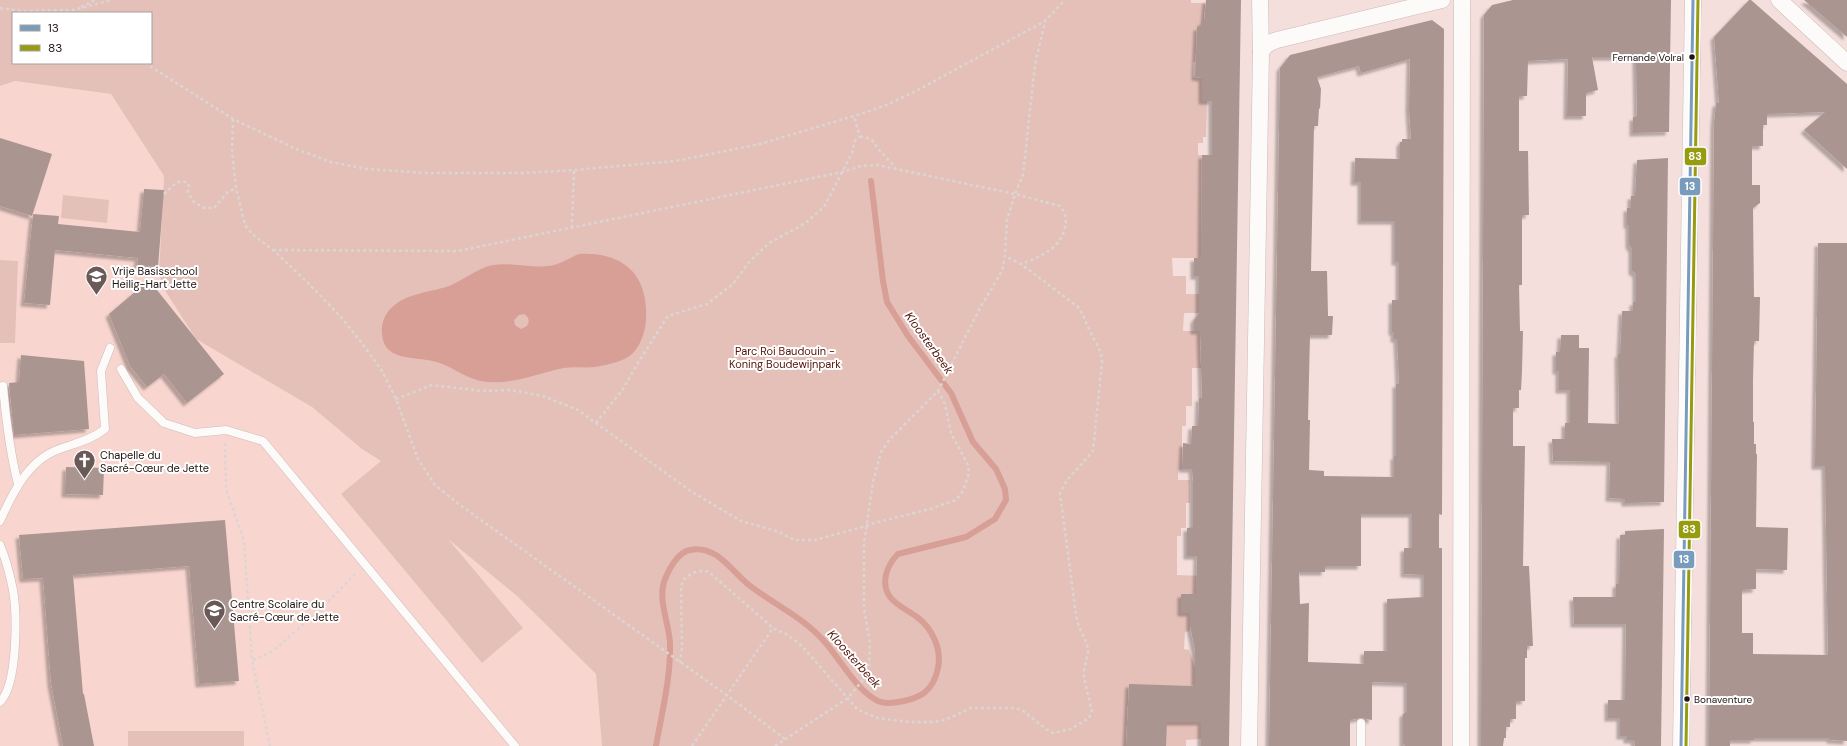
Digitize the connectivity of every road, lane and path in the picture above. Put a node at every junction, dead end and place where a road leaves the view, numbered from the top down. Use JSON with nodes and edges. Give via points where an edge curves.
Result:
{"nodes":[{"id":1,"x":96,"y":0,"type":"edge"},
{"id":2,"x":112,"y":0,"type":"edge"},
{"id":3,"x":1065,"y":0,"type":"edge"},
{"id":4,"x":1260,"y":0,"type":"edge"},
{"id":5,"x":1442,"y":0,"type":"edge"},
{"id":6,"x":1462,"y":0,"type":"edge"},
{"id":7,"x":1693,"y":0,"type":"edge"},
{"id":8,"x":1779,"y":0,"type":"edge"},
{"id":9,"x":0,"y":8,"type":"edge"},
{"id":10,"x":73,"y":10,"type":"junction"},
{"id":11,"x":76,"y":12,"type":"edge"},
{"id":12,"x":1045,"y":22,"type":"junction"},
{"id":13,"x":1261,"y":52,"type":"junction"},
{"id":14,"x":1847,"y":63,"type":"edge"},
{"id":15,"x":147,"y":64,"type":"edge"},
{"id":16,"x":854,"y":116,"type":"junction"},
{"id":17,"x":233,"y":119,"type":"junction"},
{"id":18,"x":860,"y":137,"type":"junction"},
{"id":19,"x":897,"y":168,"type":"junction"},
{"id":20,"x":574,"y":170,"type":"junction"},
{"id":21,"x":842,"y":172,"type":"junction"},
{"id":22,"x":236,"y":188,"type":"junction"},
{"id":23,"x":164,"y":194,"type":"dead end"},
{"id":24,"x":1015,"y":194,"type":"junction"},
{"id":25,"x":572,"y":228,"type":"junction"},
{"id":26,"x":273,"y":250,"type":"junction"},
{"id":27,"x":1005,"y":256,"type":"junction"},
{"id":28,"x":1020,"y":264,"type":"junction"},
{"id":29,"x":110,"y":348,"type":"dead end"},
{"id":30,"x":121,"y":369,"type":"dead end"},
{"id":31,"x":3,"y":386,"type":"dead end"},
{"id":32,"x":938,"y":391,"type":"junction"},
{"id":33,"x":396,"y":399,"type":"junction"},
{"id":34,"x":596,"y":423,"type":"junction"},
{"id":35,"x":226,"y":430,"type":"junction"},
{"id":36,"x":18,"y":484,"type":"junction"},
{"id":37,"x":0,"y":521,"type":"edge"},
{"id":38,"x":866,"y":526,"type":"junction"},
{"id":39,"x":0,"y":545,"type":"edge"},
{"id":40,"x":364,"y":565,"type":"junction"},
{"id":41,"x":773,"y":628,"type":"junction"},
{"id":42,"x":252,"y":660,"type":"junction"},
{"id":43,"x":680,"y":662,"type":"junction"},
{"id":44,"x":728,"y":696,"type":"junction"},
{"id":45,"x":848,"y":698,"type":"junction"},
{"id":46,"x":0,"y":702,"type":"edge"},
{"id":47,"x":1361,"y":722,"type":"dead end"},
{"id":48,"x":785,"y":739,"type":"junction"},
{"id":49,"x":270,"y":746,"type":"edge"},
{"id":50,"x":515,"y":746,"type":"edge"},
{"id":51,"x":692,"y":746,"type":"edge"},
{"id":52,"x":775,"y":746,"type":"edge"},
{"id":53,"x":1249,"y":746,"type":"edge"},
{"id":54,"x":1361,"y":746,"type":"edge"},
{"id":55,"x":1461,"y":746,"type":"edge"},
{"id":56,"x":1681,"y":746,"type":"edge"}],
"edges":[{"from":1,"to":10,"type":"path"},
{"from":2,"to":10,"type":"path"},
{"from":3,"to":12,"type":"path"},
{"from":4,"to":13,"type":"street"},
{"from":5,"to":13,"type":"street","via":[[1277,40],[1269,43]]},
{"from":6,"to":55,"type":"street"},
{"from":7,"to":56,"type":"street"},
{"from":8,"to":14,"type":"street"},
{"from":9,"to":10,"type":"path","via":[[21,11]]},
{"from":10,"to":11,"type":"path"},
{"from":12,"to":16,"type":"path","via":[[914,92]]},
{"from":12,"to":24,"type":"path","via":[[1035,64],[1023,175]]},
{"from":13,"to":53,"type":"street"},
{"from":15,"to":17,"type":"path"},
{"from":16,"to":18,"type":"path"},
{"from":16,"to":20,"type":"path","via":[[760,144],[712,154]]},
{"from":17,"to":20,"type":"path","via":[[314,156],[367,169],[466,174]]},
{"from":17,"to":22,"type":"path","via":[[232,150]]},
{"from":18,"to":19,"type":"path","via":[[865,136],[872,140]]},
{"from":18,"to":21,"type":"path","via":[[856,139]]},
{"from":19,"to":21,"type":"path","via":[[870,165]]},
{"from":19,"to":24,"type":"path"},
{"from":20,"to":25,"type":"path"},
{"from":21,"to":25,"type":"path"},
{"from":21,"to":34,"type":"path","via":[[824,207],[804,224],[769,243],[749,262],[733,284],[707,304],[668,316],[623,389]]},
{"from":22,"to":23,"type":"path","via":[[228,192],[214,208],[204,208],[193,201],[188,192],[187,182],[177,182]]},
{"from":22,"to":26,"type":"path","via":[[245,225],[252,234]]},
{"from":24,"to":27,"type":"path","via":[[1006,220]]},
{"from":24,"to":28,"type":"path","via":[[1060,206],[1066,220],[1062,237],[1053,248]]},
{"from":25,"to":26,"type":"path","via":[[458,251]]},
{"from":26,"to":33,"type":"path","via":[[341,317],[382,371]]},
{"from":27,"to":28,"type":"path"},
{"from":27,"to":32,"type":"path","via":[[1002,272],[980,308]]},
{"from":28,"to":45,"type":"path","via":[[1078,307],[1102,352],[1093,451],[1067,480],[1060,493],[1076,615],[1087,644],[1084,678],[1092,711],[1089,718],[1072,729],[1053,732],[1022,710],[1015,708],[970,708],[944,720],[909,722],[878,718],[858,710]]},
{"from":29,"to":36,"type":"lane","via":[[101,371],[105,428],[94,438],[45,456]]},
{"from":30,"to":35,"type":"lane","via":[[138,398],[164,423],[195,433]]},
{"from":31,"to":36,"type":"lane","via":[[6,424]]},
{"from":32,"to":38,"type":"path","via":[[890,439],[881,452]]},
{"from":32,"to":38,"type":"path","via":[[945,404],[951,433],[968,465],[969,473],[963,491],[956,500]]},
{"from":33,"to":34,"type":"path","via":[[432,385],[482,391],[511,390],[543,396],[578,410]]},
{"from":33,"to":43,"type":"path","via":[[414,450],[435,485]]},
{"from":34,"to":38,"type":"path","via":[[692,492],[741,521],[796,540],[815,540]]},
{"from":35,"to":40,"type":"lane","via":[[263,441]]},
{"from":35,"to":42,"type":"path","via":[[226,489],[244,541]]},
{"from":36,"to":37,"type":"lane"},
{"from":38,"to":45,"type":"path","via":[[864,608],[870,643],[870,662],[866,675]]},
{"from":39,"to":46,"type":"lane","via":[[11,578],[14,636],[11,682]]},
{"from":40,"to":42,"type":"path","via":[[323,607],[273,651]]},
{"from":40,"to":50,"type":"lane"},
{"from":41,"to":43,"type":"path","via":[[709,572],[696,571],[683,580],[680,587]]},
{"from":41,"to":44,"type":"path"},
{"from":41,"to":45,"type":"path","via":[[802,646]]},
{"from":42,"to":49,"type":"path"},
{"from":43,"to":44,"type":"path"},
{"from":44,"to":48,"type":"path"},
{"from":44,"to":51,"type":"path"},
{"from":45,"to":48,"type":"path"},
{"from":47,"to":54,"type":"lane"},
{"from":48,"to":52,"type":"path"}]}
